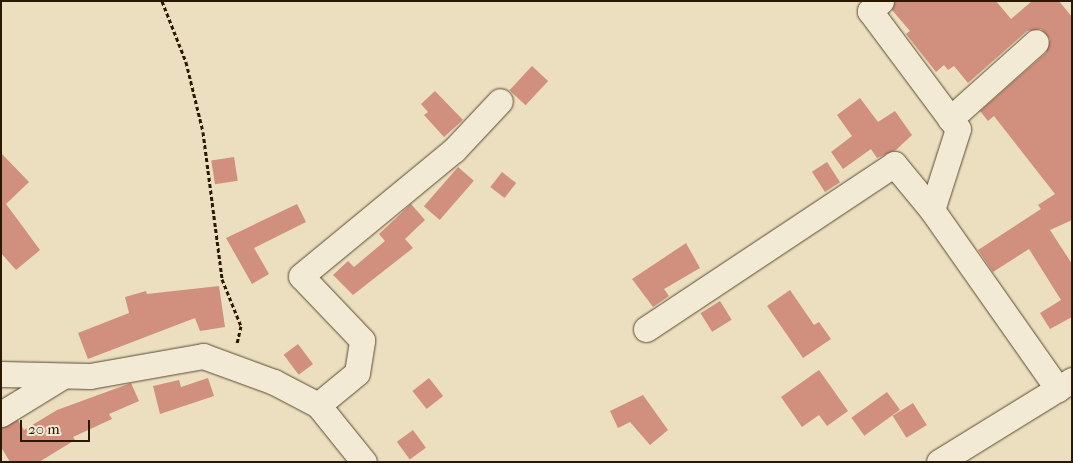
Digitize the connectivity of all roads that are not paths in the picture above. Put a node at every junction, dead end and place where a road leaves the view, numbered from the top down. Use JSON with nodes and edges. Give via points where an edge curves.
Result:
{"nodes":[{"id":1,"x":881,"y":1,"type":"edge"},
{"id":2,"x":1036,"y":42,"type":"dead end"},
{"id":3,"x":500,"y":101,"type":"dead end"},
{"id":4,"x":950,"y":119,"type":"junction"},
{"id":5,"x":932,"y":210,"type":"junction"},
{"id":6,"x":646,"y":329,"type":"dead end"},
{"id":7,"x":1,"y":374,"type":"edge"},
{"id":8,"x":63,"y":376,"type":"junction"},
{"id":9,"x":1065,"y":385,"type":"edge"},
{"id":10,"x":318,"y":405,"type":"junction"},
{"id":11,"x":1,"y":414,"type":"edge"},
{"id":12,"x":364,"y":462,"type":"edge"},
{"id":13,"x":940,"y":462,"type":"edge"}],
"edges":[{"from":1,"to":4,"type":"street","via":[[870,11]]},
{"from":2,"to":4,"type":"street"},
{"from":3,"to":10,"type":"street","via":[[454,150],[301,276],[362,340],[357,373]]},
{"from":4,"to":5,"type":"street","via":[[958,129]]},
{"from":5,"to":6,"type":"street","via":[[894,164]]},
{"from":5,"to":9,"type":"street"},
{"from":7,"to":8,"type":"street"},
{"from":8,"to":10,"type":"street","via":[[90,376],[203,356],[233,366]]},
{"from":8,"to":11,"type":"street"},
{"from":9,"to":13,"type":"street"},
{"from":10,"to":12,"type":"street"}]}
